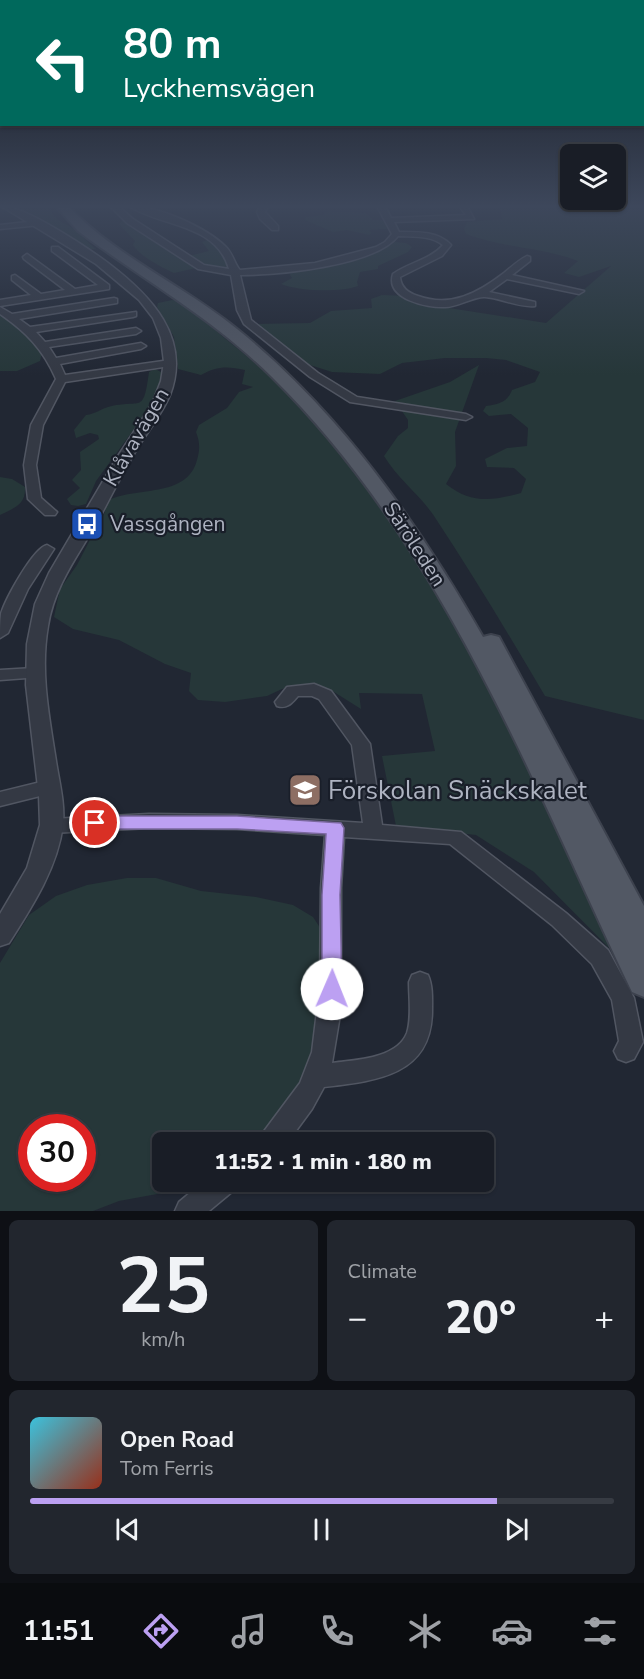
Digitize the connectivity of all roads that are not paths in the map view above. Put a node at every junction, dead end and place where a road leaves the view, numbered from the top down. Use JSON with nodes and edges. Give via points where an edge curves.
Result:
{"nodes":[{"id":1,"x":34,"y":263,"type":"edge"},
{"id":2,"x":73,"y":263,"type":"edge"},
{"id":3,"x":97,"y":263,"type":"edge"},
{"id":4,"x":133,"y":263,"type":"edge"},
{"id":5,"x":143,"y":263,"type":"edge"},
{"id":6,"x":194,"y":263,"type":"edge"},
{"id":7,"x":231,"y":263,"type":"edge"},
{"id":8,"x":322,"y":263,"type":"edge"},
{"id":9,"x":421,"y":263,"type":"edge"},
{"id":10,"x":522,"y":263,"type":"edge"},
{"id":11,"x":235,"y":272,"type":"junction"},
{"id":12,"x":505,"y":276,"type":"junction"},
{"id":13,"x":15,"y":278,"type":"dead end"},
{"id":14,"x":579,"y":291,"type":"dead end"},
{"id":15,"x":73,"y":292,"type":"junction"},
{"id":16,"x":481,"y":293,"type":"junction"},
{"id":17,"x":39,"y":297,"type":"junction"},
{"id":18,"x":114,"y":301,"type":"dead end"},
{"id":19,"x":0,"y":303,"type":"edge"},
{"id":20,"x":532,"y":304,"type":"dead end"},
{"id":21,"x":0,"y":310,"type":"edge"},
{"id":22,"x":133,"y":314,"type":"dead end"},
{"id":23,"x":10,"y":317,"type":"junction"},
{"id":24,"x":30,"y":330,"type":"junction"},
{"id":25,"x":136,"y":331,"type":"dead end"},
{"id":26,"x":44,"y":345,"type":"junction"},
{"id":27,"x":141,"y":346,"type":"dead end"},
{"id":28,"x":54,"y":362,"type":"junction"},
{"id":29,"x":170,"y":363,"type":"junction"},
{"id":30,"x":61,"y":379,"type":"junction"},
{"id":31,"x":466,"y":417,"type":"dead end"},
{"id":32,"x":50,"y":512,"type":"dead end"},
{"id":33,"x":47,"y":549,"type":"dead end"},
{"id":34,"x":0,"y":633,"type":"edge"},
{"id":35,"x":34,"y":673,"type":"junction"},
{"id":36,"x":0,"y":675,"type":"edge"},
{"id":37,"x":283,"y":702,"type":"dead end"},
{"id":38,"x":49,"y":787,"type":"junction"},
{"id":39,"x":0,"y":799,"type":"edge"},
{"id":40,"x":51,"y":826,"type":"junction"},
{"id":41,"x":335,"y":828,"type":"junction"},
{"id":42,"x":373,"y":830,"type":"junction"},
{"id":43,"x":0,"y":935,"type":"edge"},
{"id":44,"x":644,"y":937,"type":"edge"},
{"id":45,"x":420,"y":982,"type":"dead end"},
{"id":46,"x":644,"y":982,"type":"edge"},
{"id":47,"x":626,"y":1051,"type":"dead end"},
{"id":48,"x":317,"y":1076,"type":"junction"},
{"id":49,"x":280,"y":1132,"type":"edge"},
{"id":50,"x":212,"y":1192,"type":"edge"},
{"id":51,"x":188,"y":1211,"type":"edge"}],
"edges":[{"from":1,"to":15,"type":"street"},
{"from":2,"to":15,"type":"street","via":[[106,287]]},
{"from":3,"to":29,"type":"street","name":"Klåvavägen","via":[[147,300],[165,330]]},
{"from":4,"to":46,"type":"main road","name":"Säröleden","via":[[254,351],[346,447],[384,497],[428,559],[474,641]]},
{"from":5,"to":44,"type":"main road","name":"Säröleden","via":[[207,304],[269,354],[359,446],[401,498],[466,597],[507,671]]},
{"from":6,"to":11,"type":"street","via":[[211,270]]},
{"from":7,"to":11,"type":"street"},
{"from":8,"to":11,"type":"street"},
{"from":9,"to":16,"type":"street","via":[[396,276],[402,292],[438,304],[464,302]]},
{"from":10,"to":12,"type":"street"},
{"from":11,"to":31,"type":"street","via":[[248,322],[332,387],[354,400]]},
{"from":12,"to":14,"type":"street"},
{"from":12,"to":16,"type":"street"},
{"from":13,"to":17,"type":"street"},
{"from":15,"to":17,"type":"street"},
{"from":16,"to":20,"type":"street"},
{"from":17,"to":19,"type":"street"},
{"from":18,"to":23,"type":"street"},
{"from":21,"to":23,"type":"street"},
{"from":22,"to":24,"type":"street"},
{"from":23,"to":24,"type":"street"},
{"from":24,"to":26,"type":"street"},
{"from":25,"to":26,"type":"street"},
{"from":26,"to":28,"type":"street"},
{"from":27,"to":28,"type":"street"},
{"from":28,"to":30,"type":"street"},
{"from":29,"to":30,"type":"street"},
{"from":29,"to":35,"type":"street","name":"Klåvavägen","via":[[162,398],[49,591],[38,630]]},
{"from":30,"to":32,"type":"street","via":[[37,425],[30,465],[34,499]]},
{"from":33,"to":34,"type":"street","via":[[18,591]]},
{"from":35,"to":36,"type":"street"},
{"from":35,"to":38,"type":"street","name":"Klåvavägen"},
{"from":37,"to":42,"type":"street","via":[[293,691],[314,690],[325,695],[349,725],[361,744]]},
{"from":38,"to":39,"type":"street"},
{"from":38,"to":40,"type":"street","name":"Klåvavägen"},
{"from":40,"to":41,"type":"street","via":[[149,821]]},
{"from":40,"to":43,"type":"street","name":"Klåvavägen","via":[[35,876]]},
{"from":41,"to":42,"type":"street"},
{"from":41,"to":48,"type":"street","via":[[332,989]]},
{"from":42,"to":47,"type":"street","via":[[454,837],[559,919],[600,957],[613,977],[622,998],[631,1042]]},
{"from":45,"to":48,"type":"street","via":[[418,1033],[410,1050],[378,1066]]},
{"from":48,"to":49,"type":"street"},
{"from":50,"to":51,"type":"street"}]}
